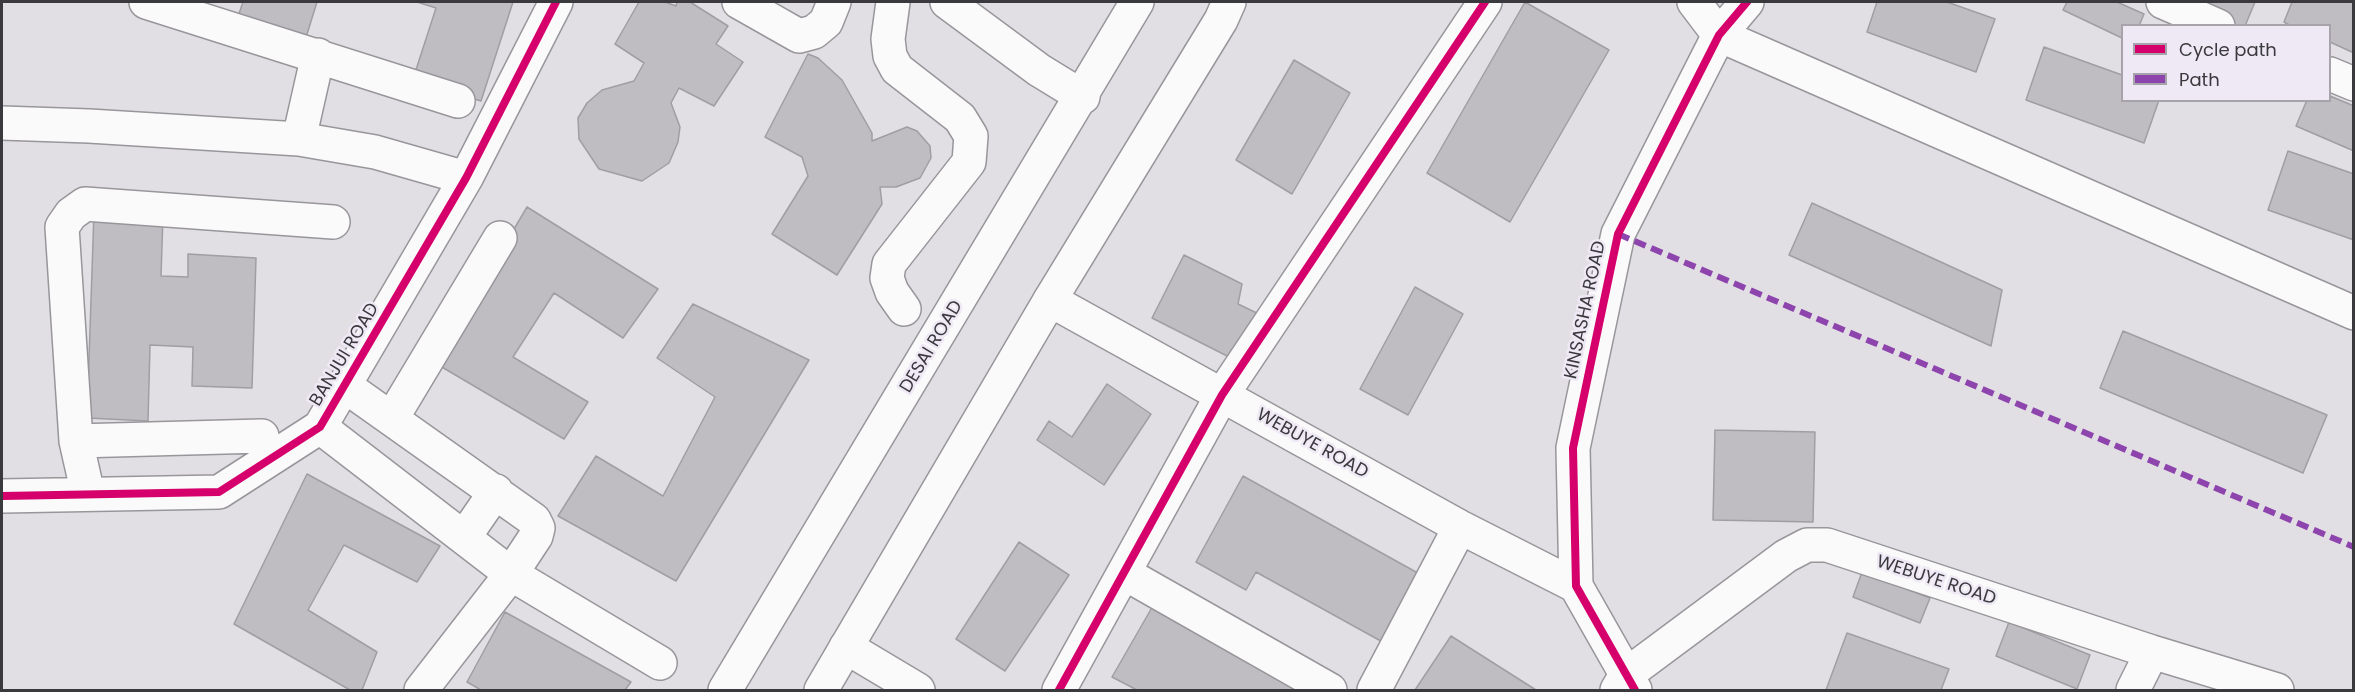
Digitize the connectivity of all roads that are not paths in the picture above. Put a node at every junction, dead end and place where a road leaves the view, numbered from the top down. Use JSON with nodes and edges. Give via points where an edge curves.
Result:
{"nodes":[{"id":1,"x":146,"y":2,"type":"edge"},
{"id":2,"x":556,"y":2,"type":"edge"},
{"id":3,"x":738,"y":2,"type":"edge"},
{"id":4,"x":834,"y":2,"type":"edge"},
{"id":5,"x":892,"y":2,"type":"edge"},
{"id":6,"x":946,"y":2,"type":"edge"},
{"id":7,"x":1137,"y":2,"type":"edge"},
{"id":8,"x":1228,"y":2,"type":"edge"},
{"id":9,"x":1485,"y":2,"type":"edge"},
{"id":10,"x":1694,"y":2,"type":"edge"},
{"id":11,"x":1747,"y":2,"type":"edge"},
{"id":12,"x":2163,"y":2,"type":"edge"},
{"id":13,"x":227,"y":14,"type":"edge"},
{"id":14,"x":2213,"y":24,"type":"edge"},
{"id":15,"x":1719,"y":35,"type":"junction"},
{"id":16,"x":318,"y":55,"type":"junction"},
{"id":17,"x":2331,"y":74,"type":"edge"},
{"id":18,"x":2354,"y":84,"type":"edge"},
{"id":19,"x":1083,"y":96,"type":"junction"},
{"id":20,"x":458,"y":101,"type":"dead end"},
{"id":21,"x":2,"y":123,"type":"edge"},
{"id":22,"x":299,"y":139,"type":"junction"},
{"id":23,"x":466,"y":178,"type":"junction"},
{"id":24,"x":333,"y":222,"type":"dead end"},
{"id":25,"x":500,"y":238,"type":"dead end"},
{"id":26,"x":1050,"y":300,"type":"junction"},
{"id":27,"x":904,"y":309,"type":"dead end"},
{"id":28,"x":2354,"y":313,"type":"edge"},
{"id":29,"x":345,"y":386,"type":"junction"},
{"id":30,"x":1222,"y":395,"type":"junction"},
{"id":31,"x":392,"y":418,"type":"junction"},
{"id":32,"x":320,"y":427,"type":"junction"},
{"id":33,"x":262,"y":436,"type":"dead end"},
{"id":34,"x":76,"y":441,"type":"junction"},
{"id":35,"x":496,"y":491,"type":"junction"},
{"id":36,"x":88,"y":494,"type":"junction"},
{"id":37,"x":2,"y":496,"type":"edge"},
{"id":38,"x":1460,"y":526,"type":"junction"},
{"id":39,"x":465,"y":536,"type":"junction"},
{"id":40,"x":1124,"y":573,"type":"junction"},
{"id":41,"x":511,"y":574,"type":"junction"},
{"id":42,"x":1576,"y":586,"type":"junction"},
{"id":43,"x":846,"y":647,"type":"junction"},
{"id":44,"x":2152,"y":652,"type":"junction"},
{"id":45,"x":660,"y":663,"type":"dead end"},
{"id":46,"x":1626,"y":685,"type":"edge"},
{"id":47,"x":421,"y":690,"type":"edge"},
{"id":48,"x":725,"y":690,"type":"edge"},
{"id":49,"x":821,"y":690,"type":"edge"},
{"id":50,"x":918,"y":690,"type":"edge"},
{"id":51,"x":1059,"y":690,"type":"edge"},
{"id":52,"x":1330,"y":690,"type":"edge"},
{"id":53,"x":1374,"y":690,"type":"edge"},
{"id":54,"x":2133,"y":690,"type":"edge"},
{"id":55,"x":2277,"y":690,"type":"edge"}],
"edges":[{"from":1,"to":13,"type":"street"},
{"from":2,"to":23,"type":"street","name":"BANJUI ROAD"},
{"from":3,"to":4,"type":"street","via":[[799,36],[814,32],[826,22]]},
{"from":5,"to":27,"type":"street","via":[[888,39],[897,69],[960,118],[971,136],[969,162],[889,264],[887,278]]},
{"from":6,"to":19,"type":"street","via":[[1039,70]]},
{"from":7,"to":19,"type":"street","name":"DESAI ROAD"},
{"from":8,"to":26,"type":"street","via":[[1221,20]]},
{"from":9,"to":30,"type":"street"},
{"from":10,"to":15,"type":"street"},
{"from":11,"to":15,"type":"street","name":"KINSASHA ROAD"},
{"from":12,"to":14,"type":"street"},
{"from":13,"to":16,"type":"street"},
{"from":15,"to":28,"type":"street"},
{"from":15,"to":42,"type":"street","name":"KINSASHA ROAD","via":[[1618,234],[1573,448]]},
{"from":16,"to":20,"type":"street"},
{"from":16,"to":22,"type":"street"},
{"from":17,"to":18,"type":"street"},
{"from":19,"to":48,"type":"street","name":"DESAI ROAD"},
{"from":21,"to":22,"type":"street"},
{"from":22,"to":23,"type":"street","via":[[375,152]]},
{"from":23,"to":29,"type":"street","name":"BANJUI ROAD"},
{"from":24,"to":34,"type":"street","via":[[85,204],[71,214],[62,227]]},
{"from":25,"to":31,"type":"street"},
{"from":26,"to":30,"type":"street","name":"WEBUYE ROAD"},
{"from":26,"to":43,"type":"street"},
{"from":29,"to":31,"type":"street"},
{"from":29,"to":32,"type":"street","name":"BANJUI ROAD"},
{"from":30,"to":38,"type":"street","name":"WEBUYE ROAD"},
{"from":30,"to":40,"type":"street"},
{"from":31,"to":35,"type":"street"},
{"from":32,"to":36,"type":"street","name":"BANJUI ROAD","via":[[219,492]]},
{"from":32,"to":39,"type":"street"},
{"from":33,"to":34,"type":"street"},
{"from":34,"to":36,"type":"street"},
{"from":35,"to":39,"type":"street"},
{"from":35,"to":41,"type":"street","via":[[534,520],[538,528]]},
{"from":36,"to":37,"type":"street","name":"BANJUI ROAD"},
{"from":38,"to":42,"type":"street","name":"WEBUYE ROAD"},
{"from":38,"to":53,"type":"street"},
{"from":39,"to":41,"type":"street"},
{"from":40,"to":51,"type":"street"},
{"from":40,"to":52,"type":"street"},
{"from":41,"to":45,"type":"street"},
{"from":41,"to":47,"type":"street"},
{"from":42,"to":46,"type":"street"},
{"from":43,"to":49,"type":"street"},
{"from":43,"to":50,"type":"street"},
{"from":44,"to":46,"type":"street","name":"WEBUYE ROAD","via":[[1827,545],[1807,544],[1786,556]]},
{"from":44,"to":54,"type":"street"},
{"from":44,"to":55,"type":"street","name":"WEBUYE ROAD"}]}
